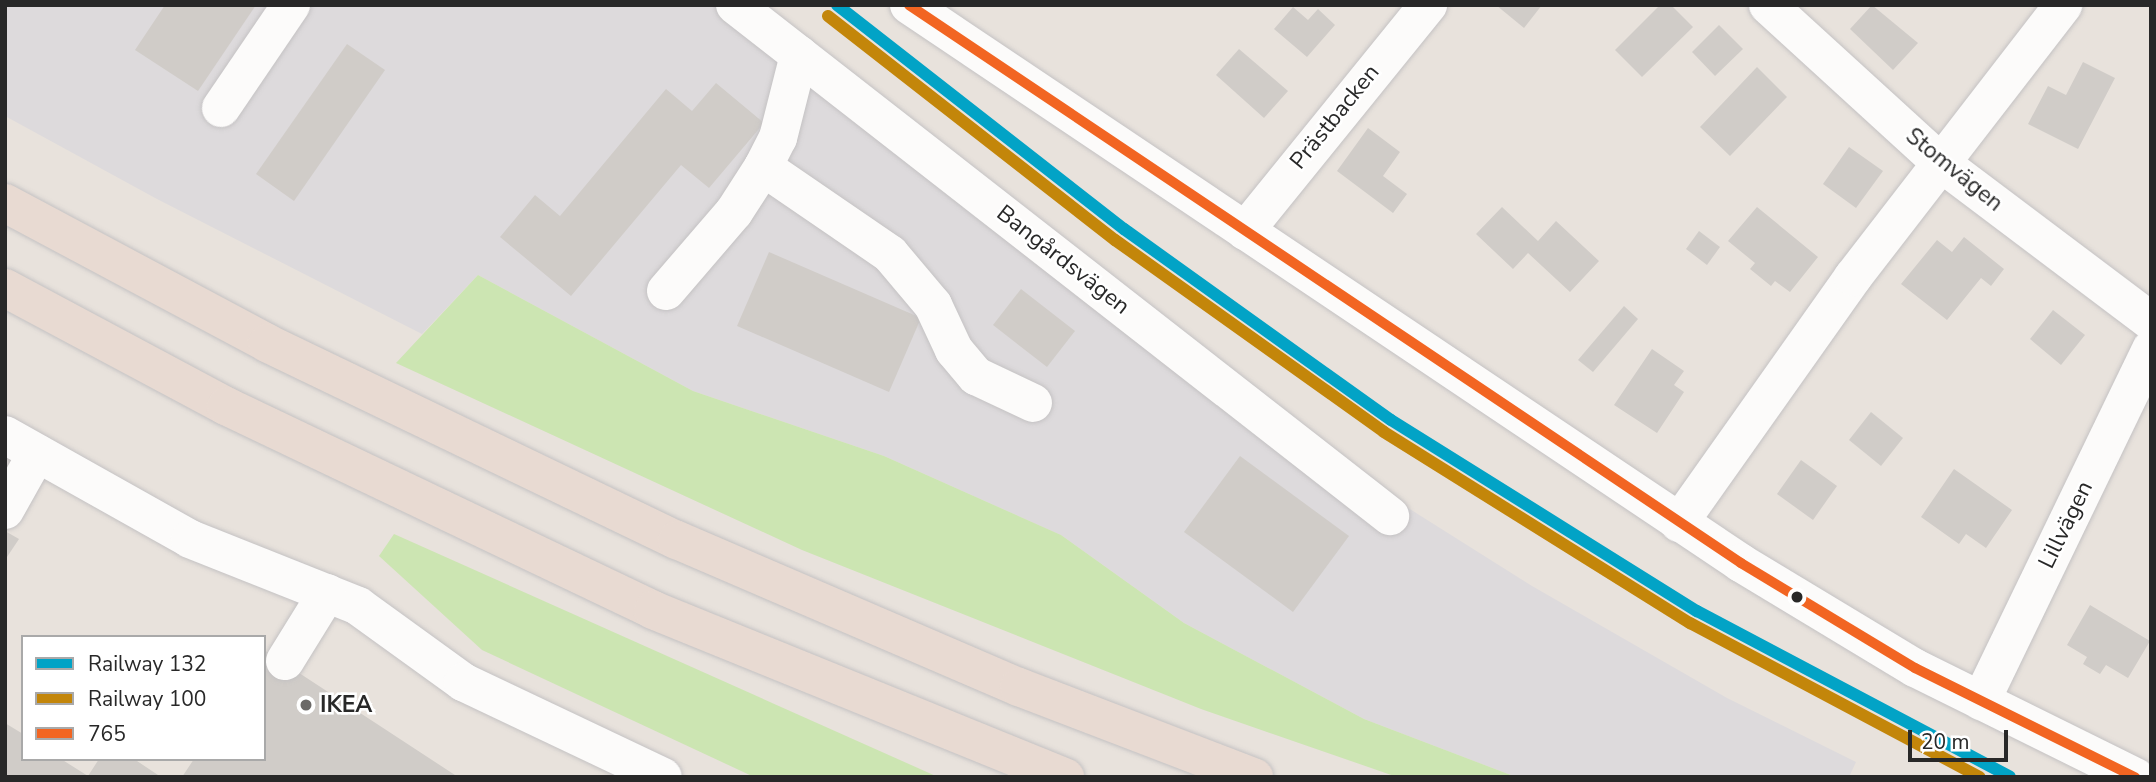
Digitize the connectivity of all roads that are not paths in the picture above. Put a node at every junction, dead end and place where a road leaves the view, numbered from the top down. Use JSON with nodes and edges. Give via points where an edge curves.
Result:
{"nodes":[{"id":1,"x":291,"y":5,"type":"edge"},
{"id":2,"x":735,"y":5,"type":"edge"},
{"id":3,"x":909,"y":5,"type":"edge"},
{"id":4,"x":1428,"y":5,"type":"edge"},
{"id":5,"x":1768,"y":5,"type":"edge"},
{"id":6,"x":2063,"y":5,"type":"edge"},
{"id":7,"x":799,"y":55,"type":"junction"},
{"id":8,"x":221,"y":108,"type":"dead end"},
{"id":9,"x":1941,"y":163,"type":"junction"},
{"id":10,"x":763,"y":167,"type":"junction"},
{"id":11,"x":5,"y":203,"type":"edge"},
{"id":12,"x":1245,"y":231,"type":"junction"},
{"id":13,"x":5,"y":288,"type":"edge"},
{"id":14,"x":666,"y":290,"type":"dead end"},
{"id":15,"x":2151,"y":321,"type":"edge"},
{"id":16,"x":2151,"y":349,"type":"edge"},
{"id":17,"x":1033,"y":402,"type":"dead end"},
{"id":18,"x":21,"y":444,"type":"edge"},
{"id":19,"x":5,"y":510,"type":"edge"},
{"id":20,"x":1390,"y":516,"type":"dead end"},
{"id":21,"x":1679,"y":523,"type":"junction"},
{"id":22,"x":327,"y":593,"type":"junction"},
{"id":23,"x":285,"y":661,"type":"dead end"},
{"id":24,"x":1982,"y":701,"type":"junction"},
{"id":25,"x":990,"y":747,"type":"junction"},
{"id":26,"x":663,"y":777,"type":"edge"},
{"id":27,"x":1046,"y":777,"type":"edge"},
{"id":28,"x":1065,"y":777,"type":"edge"},
{"id":29,"x":1254,"y":777,"type":"edge"},
{"id":30,"x":2136,"y":777,"type":"edge"}],
"edges":[{"from":1,"to":8,"type":"street"},
{"from":2,"to":7,"type":"street","name":"Bangårdsvägen"},
{"from":3,"to":12,"type":"street"},
{"from":4,"to":12,"type":"street","name":"Prästbacken"},
{"from":5,"to":9,"type":"street","name":"Stomvägen"},
{"from":6,"to":9,"type":"street"},
{"from":7,"to":10,"type":"street","via":[[778,138]]},
{"from":7,"to":20,"type":"street","name":"Bangårdsvägen"},
{"from":9,"to":15,"type":"street","name":"Stomvägen"},
{"from":9,"to":21,"type":"street"},
{"from":10,"to":14,"type":"street","via":[[734,212]]},
{"from":10,"to":17,"type":"street","via":[[890,254],[933,305],[954,350],[976,376]]},
{"from":11,"to":29,"type":"highway","via":[[267,342],[677,540],[1019,687]]},
{"from":12,"to":21,"type":"street"},
{"from":13,"to":25,"type":"highway","via":[[226,406],[640,604]]},
{"from":16,"to":24,"type":"street","name":"Lillvägen"},
{"from":18,"to":19,"type":"street"},
{"from":18,"to":22,"type":"street","via":[[190,539]]},
{"from":21,"to":24,"type":"street","via":[[1855,633]]},
{"from":22,"to":23,"type":"street"},
{"from":22,"to":26,"type":"street","via":[[358,606],[463,682]]},
{"from":24,"to":30,"type":"street"},
{"from":25,"to":27,"type":"highway"},
{"from":25,"to":28,"type":"highway"}]}
